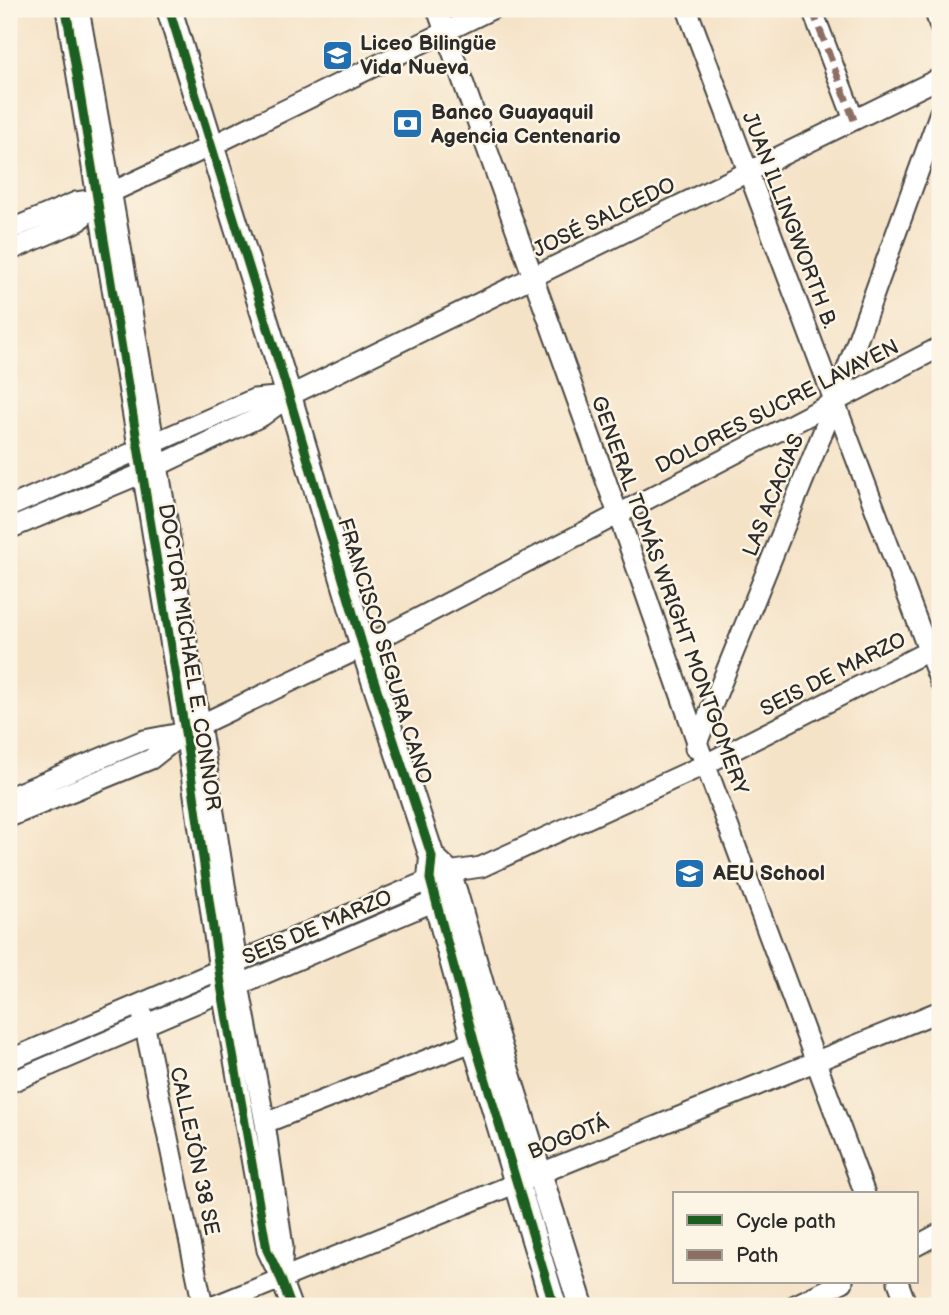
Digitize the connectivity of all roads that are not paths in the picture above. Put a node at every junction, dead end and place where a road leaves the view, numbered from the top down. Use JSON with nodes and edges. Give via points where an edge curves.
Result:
{"nodes":[{"id":1,"x":66,"y":9,"type":"edge"},
{"id":2,"x":79,"y":9,"type":"edge"},
{"id":3,"x":169,"y":9,"type":"edge"},
{"id":4,"x":437,"y":9,"type":"edge"},
{"id":5,"x":492,"y":9,"type":"edge"},
{"id":6,"x":687,"y":9,"type":"edge"},
{"id":7,"x":812,"y":9,"type":"edge"},
{"id":8,"x":934,"y":9,"type":"edge"},
{"id":9,"x":940,"y":27,"type":"edge"},
{"id":10,"x":445,"y":32,"type":"junction"},
{"id":11,"x":940,"y":78,"type":"edge"},
{"id":12,"x":940,"y":112,"type":"edge"},
{"id":13,"x":854,"y":120,"type":"junction"},
{"id":14,"x":211,"y":146,"type":"junction"},
{"id":15,"x":748,"y":172,"type":"junction"},
{"id":16,"x":104,"y":196,"type":"junction"},
{"id":17,"x":9,"y":230,"type":"edge"},
{"id":18,"x":9,"y":251,"type":"edge"},
{"id":19,"x":532,"y":277,"type":"junction"},
{"id":20,"x":940,"y":347,"type":"edge"},
{"id":21,"x":289,"y":396,"type":"junction"},
{"id":22,"x":835,"y":402,"type":"junction"},
{"id":23,"x":146,"y":448,"type":"junction"},
{"id":24,"x":150,"y":470,"type":"junction"},
{"id":25,"x":9,"y":507,"type":"edge"},
{"id":26,"x":618,"y":514,"type":"junction"},
{"id":27,"x":9,"y":529,"type":"edge"},
{"id":28,"x":363,"y":647,"type":"junction"},
{"id":29,"x":934,"y":648,"type":"edge"},
{"id":30,"x":940,"y":682,"type":"edge"},
{"id":31,"x":192,"y":728,"type":"junction"},
{"id":32,"x":697,"y":742,"type":"junction"},
{"id":33,"x":706,"y":764,"type":"junction"},
{"id":34,"x":684,"y":774,"type":"junction"},
{"id":35,"x":9,"y":797,"type":"edge"},
{"id":36,"x":9,"y":817,"type":"edge"},
{"id":37,"x":440,"y":880,"type":"junction"},
{"id":38,"x":228,"y":967,"type":"junction"},
{"id":39,"x":230,"y":988,"type":"junction"},
{"id":40,"x":940,"y":1011,"type":"edge"},
{"id":41,"x":143,"y":1014,"type":"junction"},
{"id":42,"x":485,"y":1037,"type":"junction"},
{"id":43,"x":10,"y":1059,"type":"edge"},
{"id":44,"x":816,"y":1063,"type":"junction"},
{"id":45,"x":13,"y":1082,"type":"edge"},
{"id":46,"x":265,"y":1123,"type":"junction"},
{"id":47,"x":529,"y":1177,"type":"junction"},
{"id":48,"x":864,"y":1192,"type":"edge"},
{"id":49,"x":940,"y":1233,"type":"edge"},
{"id":50,"x":918,"y":1245,"type":"edge"},
{"id":51,"x":281,"y":1279,"type":"junction"},
{"id":52,"x":839,"y":1284,"type":"edge"},
{"id":53,"x":899,"y":1284,"type":"edge"},
{"id":54,"x":203,"y":1306,"type":"edge"},
{"id":55,"x":214,"y":1306,"type":"edge"},
{"id":56,"x":291,"y":1306,"type":"edge"},
{"id":57,"x":554,"y":1306,"type":"edge"},
{"id":58,"x":581,"y":1306,"type":"edge"},
{"id":59,"x":793,"y":1306,"type":"edge"},
{"id":60,"x":907,"y":1306,"type":"edge"}],
"edges":[{"from":1,"to":16,"type":"street","name":"DOCTOR MICHAEL E. CONNOR"},
{"from":2,"to":16,"type":"street","name":"DOCTOR MICHAEL E. CONNOR"},
{"from":3,"to":14,"type":"street","name":"FRANCISCO SEGURA CANO"},
{"from":4,"to":10,"type":"street","name":"GENERAL TOMÁS WRIGHT MONTGOMERY"},
{"from":5,"to":10,"type":"street"},
{"from":6,"to":15,"type":"street","name":"JUAN ILLINGWORTH B."},
{"from":7,"to":13,"type":"street"},
{"from":8,"to":9,"type":"street"},
{"from":10,"to":14,"type":"street"},
{"from":10,"to":19,"type":"street","name":"GENERAL TOMÁS WRIGHT MONTGOMERY"},
{"from":11,"to":13,"type":"street","name":"JOSÉ SALCEDO"},
{"from":12,"to":22,"type":"street","name":"LAS ACACIAS"},
{"from":13,"to":15,"type":"street","name":"JOSÉ SALCEDO"},
{"from":14,"to":16,"type":"street"},
{"from":14,"to":21,"type":"street","name":"FRANCISCO SEGURA CANO"},
{"from":15,"to":19,"type":"street","name":"JOSÉ SALCEDO"},
{"from":15,"to":22,"type":"street","name":"JUAN ILLINGWORTH B."},
{"from":16,"to":17,"type":"street","via":[[76,202]]},
{"from":16,"to":18,"type":"street","via":[[79,220]]},
{"from":16,"to":23,"type":"street","name":"DOCTOR MICHAEL E. CONNOR"},
{"from":19,"to":21,"type":"street","name":"JOSÉ SALCEDO"},
{"from":19,"to":26,"type":"street","name":"GENERAL TOMÁS WRIGHT MONTGOMERY"},
{"from":20,"to":22,"type":"street","name":"DOLORES SUCRE LAVAYEN"},
{"from":21,"to":23,"type":"street","name":"JOSÉ SALCEDO","via":[[254,399]]},
{"from":21,"to":24,"type":"street","name":"JOSÉ SALCEDO","via":[[262,415]]},
{"from":21,"to":28,"type":"street","name":"FRANCISCO SEGURA CANO"},
{"from":22,"to":26,"type":"street","name":"DOLORES SUCRE LAVAYEN"},
{"from":22,"to":29,"type":"street","name":"JUAN ILLINGWORTH B."},
{"from":22,"to":32,"type":"street","name":"LAS ACACIAS"},
{"from":23,"to":24,"type":"street","name":"DOCTOR MICHAEL E. CONNOR"},
{"from":23,"to":25,"type":"street","name":"JOSÉ SALCEDO"},
{"from":24,"to":27,"type":"street","name":"JOSÉ SALCEDO"},
{"from":24,"to":31,"type":"street","name":"DOCTOR MICHAEL E. CONNOR"},
{"from":26,"to":28,"type":"street","name":"DOLORES SUCRE LAVAYEN"},
{"from":26,"to":32,"type":"street","name":"GENERAL TOMÁS WRIGHT MONTGOMERY"},
{"from":28,"to":31,"type":"street","name":"DOLORES SUCRE LAVAYEN"},
{"from":28,"to":37,"type":"street","name":"FRANCISCO SEGURA CANO"},
{"from":29,"to":30,"type":"street","name":"JUAN ILLINGWORTH B."},
{"from":29,"to":33,"type":"street","name":"SEIS DE MARZO"},
{"from":31,"to":35,"type":"street","name":"DOLORES SUCRE LAVAYEN","via":[[144,740]]},
{"from":31,"to":36,"type":"street","name":"DOLORES SUCRE LAVAYEN","via":[[151,759]]},
{"from":31,"to":38,"type":"street","name":"DOCTOR MICHAEL E. CONNOR"},
{"from":32,"to":33,"type":"street","name":"GENERAL TOMÁS WRIGHT MONTGOMERY"},
{"from":32,"to":34,"type":"street","name":"LAS ACACIAS"},
{"from":33,"to":34,"type":"street","name":"SEIS DE MARZO"},
{"from":33,"to":44,"type":"street","name":"GENERAL TOMÁS WRIGHT MONTGOMERY"},
{"from":34,"to":37,"type":"street","name":"SEIS DE MARZO","via":[[481,867]]},
{"from":37,"to":38,"type":"street","name":"SEIS DE MARZO"},
{"from":37,"to":39,"type":"street","name":"SEIS DE MARZO"},
{"from":37,"to":42,"type":"street","name":"FRANCISCO SEGURA CANO"},
{"from":38,"to":39,"type":"street","name":"DOCTOR MICHAEL E. CONNOR"},
{"from":38,"to":41,"type":"street","name":"SEIS DE MARZO"},
{"from":39,"to":41,"type":"street","name":"SEIS DE MARZO"},
{"from":39,"to":46,"type":"street","name":"DOCTOR MICHAEL E. CONNOR"},
{"from":39,"to":51,"type":"street","name":"DOCTOR MICHAEL E. CONNOR","via":[[267,1250]]},
{"from":40,"to":44,"type":"street","name":"BOGOTÁ"},
{"from":41,"to":43,"type":"street","name":"SEIS DE MARZO"},
{"from":41,"to":45,"type":"street","name":"SEIS DE MARZO"},
{"from":41,"to":54,"type":"street","name":"CALLEJÓN 38 SE"},
{"from":42,"to":46,"type":"street"},
{"from":42,"to":47,"type":"street","name":"FRANCISCO SEGURA CANO"},
{"from":43,"to":45,"type":"street"},
{"from":44,"to":47,"type":"street","name":"BOGOTÁ"},
{"from":44,"to":48,"type":"street","name":"GENERAL TOMÁS WRIGHT MONTGOMERY"},
{"from":46,"to":51,"type":"street","name":"DOCTOR MICHAEL E. CONNOR","via":[[283,1247]]},
{"from":47,"to":51,"type":"street","name":"BOGOTÁ"},
{"from":47,"to":57,"type":"street","name":"FRANCISCO SEGURA CANO"},
{"from":47,"to":58,"type":"street","name":"FRANCISCO SEGURA CANO"},
{"from":49,"to":50,"type":"street"},
{"from":51,"to":55,"type":"street","name":"BOGOTÁ"},
{"from":51,"to":56,"type":"street","name":"DOCTOR MICHAEL E. CONNOR"},
{"from":52,"to":59,"type":"street"},
{"from":53,"to":60,"type":"street"}]}
